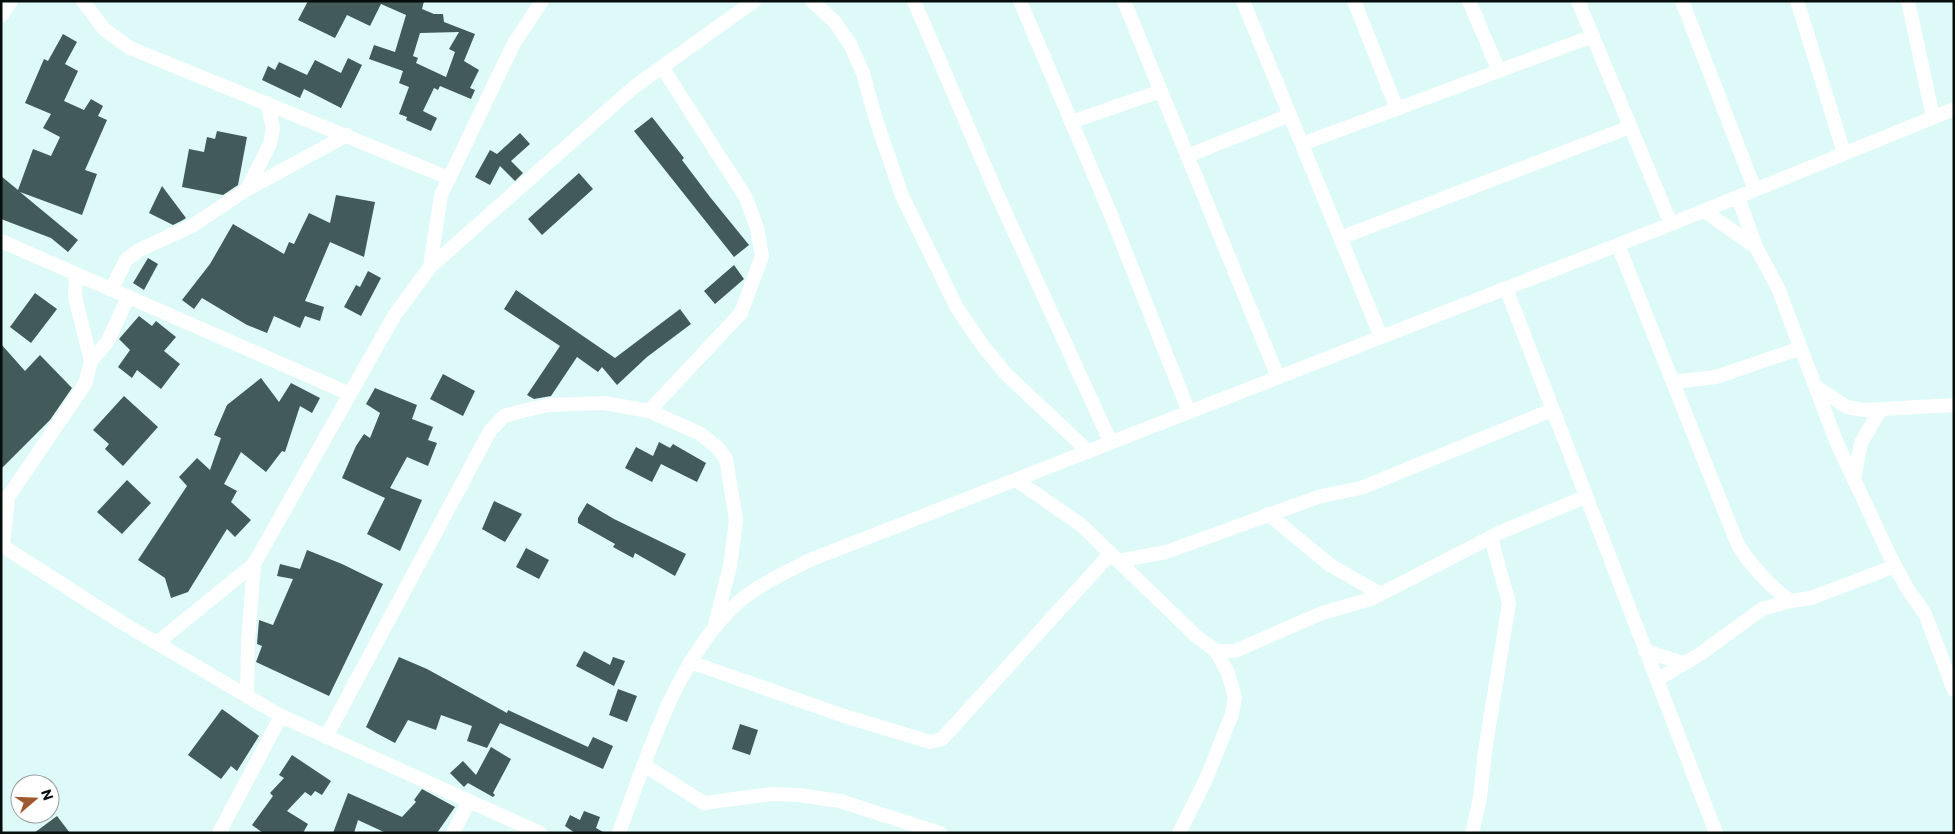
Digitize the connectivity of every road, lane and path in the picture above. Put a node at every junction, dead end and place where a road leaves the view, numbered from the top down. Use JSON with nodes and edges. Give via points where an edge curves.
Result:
{"nodes":[{"id":1,"x":11,"y":1,"type":"edge"},
{"id":2,"x":83,"y":1,"type":"edge"},
{"id":3,"x":542,"y":1,"type":"edge"},
{"id":4,"x":812,"y":1,"type":"edge"},
{"id":5,"x":914,"y":1,"type":"edge"},
{"id":6,"x":1020,"y":1,"type":"edge"},
{"id":7,"x":1124,"y":1,"type":"edge"},
{"id":8,"x":1243,"y":1,"type":"edge"},
{"id":9,"x":1354,"y":1,"type":"edge"},
{"id":10,"x":1469,"y":1,"type":"edge"},
{"id":11,"x":1578,"y":1,"type":"edge"},
{"id":12,"x":1682,"y":1,"type":"edge"},
{"id":13,"x":1797,"y":1,"type":"edge"},
{"id":14,"x":1908,"y":1,"type":"edge"},
{"id":15,"x":745,"y":3,"type":"edge"},
{"id":16,"x":1,"y":16,"type":"edge"},
{"id":17,"x":1593,"y":36,"type":"junction"},
{"id":18,"x":662,"y":67,"type":"junction"},
{"id":19,"x":1499,"y":71,"type":"junction"},
{"id":20,"x":1161,"y":91,"type":"junction"},
{"id":21,"x":267,"y":103,"type":"junction"},
{"id":22,"x":1397,"y":109,"type":"junction"},
{"id":23,"x":1954,"y":109,"type":"edge"},
{"id":24,"x":1290,"y":115,"type":"junction"},
{"id":25,"x":1933,"y":117,"type":"junction"},
{"id":26,"x":1071,"y":122,"type":"junction"},
{"id":27,"x":1630,"y":127,"type":"junction"},
{"id":28,"x":347,"y":135,"type":"junction"},
{"id":29,"x":1302,"y":144,"type":"junction"},
{"id":30,"x":1844,"y":153,"type":"junction"},
{"id":31,"x":1187,"y":156,"type":"junction"},
{"id":32,"x":449,"y":178,"type":"junction"},
{"id":33,"x":246,"y":190,"type":"junction"},
{"id":34,"x":1755,"y":190,"type":"junction"},
{"id":35,"x":1738,"y":197,"type":"junction"},
{"id":36,"x":1704,"y":211,"type":"junction"},
{"id":37,"x":1671,"y":224,"type":"junction"},
{"id":38,"x":1340,"y":238,"type":"junction"},
{"id":39,"x":1,"y":241,"type":"edge"},
{"id":40,"x":1618,"y":245,"type":"junction"},
{"id":41,"x":1756,"y":247,"type":"junction"},
{"id":42,"x":430,"y":267,"type":"junction"},
{"id":43,"x":76,"y":274,"type":"junction"},
{"id":44,"x":1506,"y":288,"type":"junction"},
{"id":45,"x":111,"y":290,"type":"junction"},
{"id":46,"x":128,"y":297,"type":"junction"},
{"id":47,"x":1381,"y":337,"type":"junction"},
{"id":48,"x":1801,"y":348,"type":"junction"},
{"id":49,"x":91,"y":361,"type":"junction"},
{"id":50,"x":1278,"y":377,"type":"junction"},
{"id":51,"x":1673,"y":382,"type":"junction"},
{"id":52,"x":1815,"y":386,"type":"junction"},
{"id":53,"x":350,"y":394,"type":"junction"},
{"id":54,"x":1954,"y":404,"type":"edge"},
{"id":55,"x":1552,"y":410,"type":"junction"},
{"id":56,"x":1880,"y":410,"type":"junction"},
{"id":57,"x":649,"y":411,"type":"junction"},
{"id":58,"x":1189,"y":412,"type":"junction"},
{"id":59,"x":1111,"y":443,"type":"junction"},
{"id":60,"x":1089,"y":452,"type":"junction"},
{"id":61,"x":1854,"y":479,"type":"junction"},
{"id":62,"x":1016,"y":480,"type":"junction"},
{"id":63,"x":1585,"y":496,"type":"junction"},
{"id":64,"x":5,"y":500,"type":"edge"},
{"id":65,"x":1268,"y":514,"type":"junction"},
{"id":66,"x":1491,"y":538,"type":"junction"},
{"id":67,"x":2,"y":545,"type":"edge"},
{"id":68,"x":1115,"y":557,"type":"junction"},
{"id":69,"x":254,"y":564,"type":"junction"},
{"id":70,"x":1895,"y":566,"type":"junction"},
{"id":71,"x":1381,"y":594,"type":"junction"},
{"id":72,"x":1790,"y":601,"type":"junction"},
{"id":73,"x":714,"y":628,"type":"junction"},
{"id":74,"x":157,"y":643,"type":"junction"},
{"id":75,"x":1216,"y":650,"type":"junction"},
{"id":76,"x":1646,"y":652,"type":"junction"},
{"id":77,"x":690,"y":662,"type":"junction"},
{"id":78,"x":1685,"y":663,"type":"junction"},
{"id":79,"x":1657,"y":680,"type":"junction"},
{"id":80,"x":1954,"y":690,"type":"edge"},
{"id":81,"x":247,"y":696,"type":"junction"},
{"id":82,"x":280,"y":716,"type":"junction"},
{"id":83,"x":326,"y":737,"type":"junction"},
{"id":84,"x":644,"y":765,"type":"junction"},
{"id":85,"x":470,"y":801,"type":"junction"},
{"id":86,"x":219,"y":833,"type":"edge"},
{"id":87,"x":453,"y":833,"type":"edge"},
{"id":88,"x":540,"y":833,"type":"edge"},
{"id":89,"x":619,"y":833,"type":"edge"},
{"id":90,"x":939,"y":833,"type":"edge"},
{"id":91,"x":1179,"y":833,"type":"edge"},
{"id":92,"x":1472,"y":833,"type":"edge"},
{"id":93,"x":1716,"y":833,"type":"edge"}],
"edges":[{"from":1,"to":16,"type":"street"},
{"from":2,"to":21,"type":"street","via":[[104,29],[130,48]]},
{"from":3,"to":32,"type":"street","via":[[513,45]]},
{"from":4,"to":60,"type":"street","via":[[835,22],[850,44],[863,73],[902,196],[957,308],[1006,374]]},
{"from":5,"to":59,"type":"street","via":[[1000,201]]},
{"from":6,"to":26,"type":"street"},
{"from":7,"to":20,"type":"street"},
{"from":8,"to":24,"type":"street"},
{"from":9,"to":22,"type":"street"},
{"from":10,"to":19,"type":"street"},
{"from":11,"to":17,"type":"street"},
{"from":12,"to":34,"type":"street"},
{"from":13,"to":30,"type":"street"},
{"from":14,"to":25,"type":"street"},
{"from":15,"to":18,"type":"street"},
{"from":17,"to":19,"type":"street"},
{"from":17,"to":27,"type":"street"},
{"from":18,"to":42,"type":"street","via":[[634,87]]},
{"from":18,"to":57,"type":"street","via":[[746,198],[757,228],[762,256],[741,313]]},
{"from":19,"to":22,"type":"street"},
{"from":20,"to":26,"type":"street"},
{"from":20,"to":31,"type":"street"},
{"from":21,"to":28,"type":"street"},
{"from":21,"to":33,"type":"street","via":[[273,128],[270,144]]},
{"from":22,"to":29,"type":"street"},
{"from":23,"to":25,"type":"street"},
{"from":24,"to":29,"type":"street"},
{"from":24,"to":31,"type":"street"},
{"from":25,"to":30,"type":"street"},
{"from":26,"to":58,"type":"street"},
{"from":27,"to":37,"type":"street"},
{"from":27,"to":38,"type":"street"},
{"from":28,"to":32,"type":"street"},
{"from":28,"to":33,"type":"street"},
{"from":29,"to":38,"type":"street"},
{"from":30,"to":34,"type":"street"},
{"from":31,"to":50,"type":"street"},
{"from":32,"to":42,"type":"street","via":[[442,195]]},
{"from":33,"to":45,"type":"street","via":[[192,226],[139,250],[126,260]]},
{"from":34,"to":35,"type":"street"},
{"from":35,"to":36,"type":"street"},
{"from":35,"to":41,"type":"street"},
{"from":36,"to":37,"type":"street"},
{"from":36,"to":41,"type":"street"},
{"from":37,"to":40,"type":"street"},
{"from":38,"to":47,"type":"street"},
{"from":39,"to":43,"type":"street"},
{"from":40,"to":44,"type":"street"},
{"from":40,"to":51,"type":"street"},
{"from":41,"to":48,"type":"street","via":[[1778,288]]},
{"from":42,"to":53,"type":"street","via":[[394,316]]},
{"from":43,"to":45,"type":"street"},
{"from":43,"to":49,"type":"street","via":[[75,297]]},
{"from":44,"to":47,"type":"street"},
{"from":44,"to":55,"type":"street"},
{"from":45,"to":46,"type":"street"},
{"from":46,"to":49,"type":"street","via":[[108,341]]},
{"from":46,"to":53,"type":"street"},
{"from":47,"to":50,"type":"street"},
{"from":48,"to":51,"type":"street","via":[[1716,377]]},
{"from":48,"to":52,"type":"street"},
{"from":49,"to":64,"type":"street","via":[[85,384]]},
{"from":50,"to":58,"type":"street"},
{"from":51,"to":72,"type":"street","via":[[1738,545],[1750,564]]},
{"from":52,"to":56,"type":"street","via":[[1847,407]]},
{"from":52,"to":61,"type":"street"},
{"from":53,"to":69,"type":"street"},
{"from":54,"to":56,"type":"street"},
{"from":55,"to":63,"type":"street"},
{"from":55,"to":65,"type":"street","via":[[1361,488],[1321,496]]},
{"from":56,"to":61,"type":"street","via":[[1862,444]]},
{"from":57,"to":73,"type":"street","via":[[699,433],[718,447],[726,459],[736,520],[730,566]]},
{"from":57,"to":83,"type":"street","via":[[604,403],[549,405],[504,416],[490,431]]},
{"from":58,"to":59,"type":"street"},
{"from":59,"to":60,"type":"street"},
{"from":60,"to":62,"type":"street"},
{"from":61,"to":70,"type":"street"},
{"from":62,"to":68,"type":"street","via":[[1080,524]]},
{"from":62,"to":73,"type":"street","via":[[810,560],[759,586]]},
{"from":63,"to":66,"type":"street"},
{"from":63,"to":76,"type":"street"},
{"from":64,"to":67,"type":"street"},
{"from":65,"to":68,"type":"street","via":[[1166,552]]},
{"from":65,"to":71,"type":"street","via":[[1330,565]]},
{"from":66,"to":71,"type":"street"},
{"from":66,"to":92,"type":"street","via":[[1509,603]]},
{"from":67,"to":74,"type":"street"},
{"from":68,"to":75,"type":"street","via":[[1196,636]]},
{"from":68,"to":77,"type":"street","via":[[942,739],[930,742],[844,716]]},
{"from":69,"to":74,"type":"street"},
{"from":69,"to":81,"type":"street"},
{"from":70,"to":72,"type":"street","via":[[1811,598]]},
{"from":70,"to":80,"type":"street","via":[[1925,614]]},
{"from":71,"to":75,"type":"street","via":[[1371,600],[1322,613],[1235,651]]},
{"from":72,"to":78,"type":"street","via":[[1762,609]]},
{"from":73,"to":77,"type":"street"},
{"from":74,"to":81,"type":"street"},
{"from":75,"to":91,"type":"street","via":[[1228,673],[1235,697],[1232,714],[1207,777]]},
{"from":76,"to":78,"type":"street"},
{"from":76,"to":79,"type":"street"},
{"from":77,"to":84,"type":"street"},
{"from":78,"to":79,"type":"street"},
{"from":79,"to":93,"type":"street"},
{"from":81,"to":82,"type":"street"},
{"from":82,"to":83,"type":"street"},
{"from":82,"to":86,"type":"street"},
{"from":83,"to":85,"type":"street"},
{"from":84,"to":89,"type":"street"},
{"from":84,"to":90,"type":"street","via":[[704,802],[772,794],[840,801]]},
{"from":85,"to":87,"type":"street"},
{"from":85,"to":88,"type":"street"}]}
